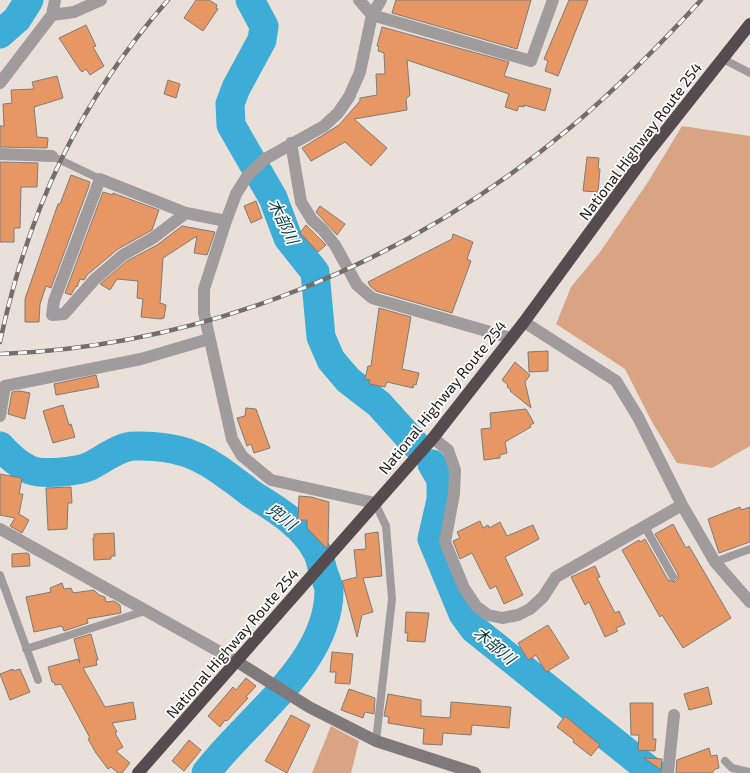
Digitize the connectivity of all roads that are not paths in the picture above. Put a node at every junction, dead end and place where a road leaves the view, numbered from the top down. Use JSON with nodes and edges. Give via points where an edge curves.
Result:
{"nodes":[{"id":1,"x":56,"y":0,"type":"edge"},
{"id":2,"x":101,"y":0,"type":"edge"},
{"id":3,"x":359,"y":0,"type":"edge"},
{"id":4,"x":381,"y":0,"type":"edge"},
{"id":5,"x":553,"y":0,"type":"edge"},
{"id":6,"x":372,"y":14,"type":"junction"},
{"id":7,"x":52,"y":15,"type":"junction"},
{"id":8,"x":750,"y":24,"type":"edge"},
{"id":9,"x":723,"y":59,"type":"junction"},
{"id":10,"x":750,"y":74,"type":"edge"},
{"id":11,"x":0,"y":82,"type":"edge"},
{"id":12,"x":291,"y":143,"type":"junction"},
{"id":13,"x":0,"y":154,"type":"edge"},
{"id":14,"x":52,"y":156,"type":"joint"},
{"id":15,"x":100,"y":179,"type":"junction"},
{"id":16,"x":186,"y":213,"type":"junction"},
{"id":17,"x":226,"y":221,"type":"junction"},
{"id":18,"x":524,"y":322,"type":"junction"},
{"id":19,"x":512,"y":338,"type":"junction"},
{"id":20,"x":209,"y":339,"type":"junction"},
{"id":21,"x":0,"y":416,"type":"edge"},
{"id":22,"x":433,"y":438,"type":"junction"},
{"id":23,"x":375,"y":503,"type":"junction"},
{"id":24,"x":682,"y":505,"type":"junction"},
{"id":25,"x":645,"y":527,"type":"junction"},
{"id":26,"x":0,"y":529,"type":"edge"},
{"id":27,"x":750,"y":549,"type":"edge"},
{"id":28,"x":715,"y":562,"type":"junction"},
{"id":29,"x":0,"y":575,"type":"edge"},
{"id":30,"x":673,"y":577,"type":"dead end"},
{"id":31,"x":750,"y":602,"type":"edge"},
{"id":32,"x":145,"y":611,"type":"junction"},
{"id":33,"x":26,"y":649,"type":"junction"},
{"id":34,"x":236,"y":662,"type":"junction"},
{"id":35,"x":38,"y":680,"type":"dead end"},
{"id":36,"x":674,"y":715,"type":"dead end"},
{"id":37,"x":376,"y":741,"type":"junction"},
{"id":38,"x":724,"y":761,"type":"dead end"},
{"id":39,"x":750,"y":772,"type":"edge"},
{"id":40,"x":138,"y":773,"type":"edge"},
{"id":41,"x":475,"y":773,"type":"edge"},
{"id":42,"x":668,"y":773,"type":"edge"}],
"edges":[{"from":1,"to":7,"type":"street"},
{"from":2,"to":7,"type":"street","via":[[74,12]]},
{"from":3,"to":6,"type":"street"},
{"from":4,"to":6,"type":"street"},
{"from":5,"to":6,"type":"street","via":[[530,61]]},
{"from":6,"to":12,"type":"street","via":[[360,72],[349,97],[338,114],[324,126]]},
{"from":7,"to":11,"type":"street"},
{"from":8,"to":9,"type":"highway","name":"National Highway Route 254"},
{"from":9,"to":10,"type":"lane"},
{"from":9,"to":18,"type":"highway","name":"National Highway Route 254","via":[[644,158]]},
{"from":12,"to":17,"type":"street","via":[[265,159],[248,175],[236,194]]},
{"from":12,"to":19,"type":"street","via":[[304,210],[335,246],[356,285],[372,298]]},
{"from":13,"to":14,"type":"street"},
{"from":14,"to":15,"type":"lane"},
{"from":15,"to":16,"type":"street"},
{"from":15,"to":16,"type":"street","via":[[54,301],[52,315],[64,314],[95,278],[123,255],[153,238]]},
{"from":16,"to":17,"type":"street"},
{"from":17,"to":20,"type":"street","via":[[204,289],[204,313]]},
{"from":18,"to":19,"type":"highway","name":"National Highway Route 254"},
{"from":18,"to":24,"type":"street","via":[[616,381],[638,418]]},
{"from":19,"to":22,"type":"highway","name":"National Highway Route 254"},
{"from":20,"to":21,"type":"street","via":[[141,359],[5,386]]},
{"from":20,"to":23,"type":"street","via":[[232,439],[242,456],[271,480]]},
{"from":22,"to":23,"type":"highway","name":"National Highway Route 254"},
{"from":22,"to":25,"type":"street","via":[[448,450],[455,470],[454,494],[445,542],[464,588],[476,606],[488,615],[502,618],[518,615],[530,609],[556,577]]},
{"from":23,"to":34,"type":"highway","name":"National Highway Route 254"},
{"from":23,"to":37,"type":"lane","via":[[386,526],[392,599]]},
{"from":24,"to":25,"type":"street"},
{"from":24,"to":28,"type":"street"},
{"from":25,"to":30,"type":"lane"},
{"from":26,"to":32,"type":"street"},
{"from":27,"to":28,"type":"lane"},
{"from":28,"to":31,"type":"street"},
{"from":29,"to":33,"type":"lane"},
{"from":32,"to":33,"type":"lane"},
{"from":32,"to":34,"type":"street"},
{"from":33,"to":35,"type":"lane"},
{"from":34,"to":37,"type":"street","via":[[309,707]]},
{"from":34,"to":40,"type":"highway","name":"National Highway Route 254"},
{"from":36,"to":42,"type":"street"},
{"from":37,"to":41,"type":"street"},
{"from":38,"to":39,"type":"lane","via":[[732,768]]}]}
